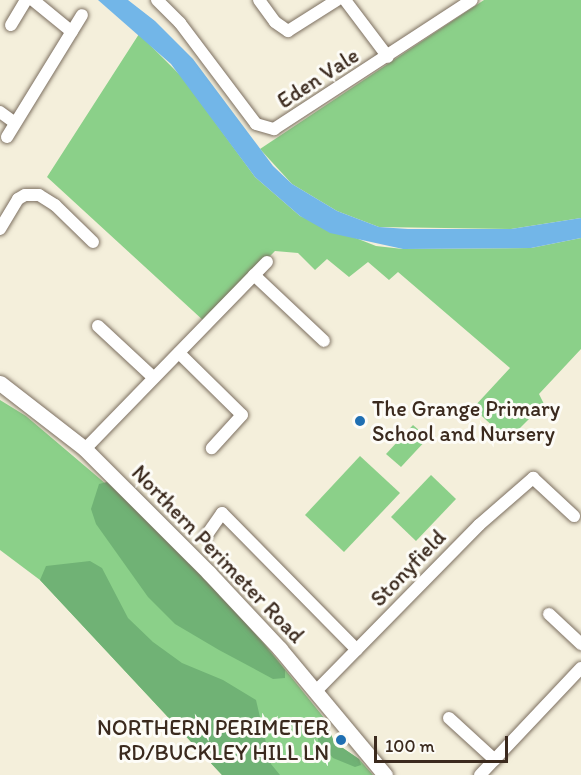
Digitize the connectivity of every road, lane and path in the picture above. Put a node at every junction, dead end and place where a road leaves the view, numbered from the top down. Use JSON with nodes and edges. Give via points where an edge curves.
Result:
{"nodes":[{"id":1,"x":26,"y":0,"type":"edge"},
{"id":2,"x":33,"y":0,"type":"edge"},
{"id":3,"x":156,"y":0,"type":"edge"},
{"id":4,"x":260,"y":0,"type":"edge"},
{"id":5,"x":337,"y":0,"type":"edge"},
{"id":6,"x":345,"y":0,"type":"edge"},
{"id":7,"x":472,"y":0,"type":"edge"},
{"id":8,"x":82,"y":15,"type":"dead end"},
{"id":9,"x":11,"y":26,"type":"dead end"},
{"id":10,"x":72,"y":32,"type":"junction"},
{"id":11,"x":388,"y":57,"type":"junction"},
{"id":12,"x":0,"y":112,"type":"edge"},
{"id":13,"x":14,"y":122,"type":"junction"},
{"id":14,"x":7,"y":136,"type":"dead end"},
{"id":15,"x":0,"y":227,"type":"edge"},
{"id":16,"x":93,"y":242,"type":"dead end"},
{"id":17,"x":267,"y":262,"type":"dead end"},
{"id":18,"x":254,"y":275,"type":"junction"},
{"id":19,"x":99,"y":326,"type":"dead end"},
{"id":20,"x":324,"y":340,"type":"dead end"},
{"id":21,"x":179,"y":353,"type":"junction"},
{"id":22,"x":154,"y":378,"type":"junction"},
{"id":23,"x":0,"y":382,"type":"edge"},
{"id":24,"x":212,"y":448,"type":"dead end"},
{"id":25,"x":85,"y":449,"type":"junction"},
{"id":26,"x":574,"y":516,"type":"dead end"},
{"id":27,"x":206,"y":536,"type":"dead end"},
{"id":28,"x":549,"y":614,"type":"dead end"},
{"id":29,"x":581,"y":644,"type":"edge"},
{"id":30,"x":357,"y":650,"type":"junction"},
{"id":31,"x":581,"y":668,"type":"edge"},
{"id":32,"x":316,"y":691,"type":"junction"},
{"id":33,"x":449,"y":718,"type":"dead end"},
{"id":34,"x":495,"y":760,"type":"junction"},
{"id":35,"x":385,"y":775,"type":"edge"},
{"id":36,"x":480,"y":775,"type":"edge"}],
"edges":[{"from":1,"to":9,"type":"street"},
{"from":2,"to":10,"type":"street"},
{"from":3,"to":11,"type":"street","name":"Eden Vale","via":[[180,23],[252,119],[265,128],[281,127]]},
{"from":4,"to":5,"type":"street","via":[[275,22],[288,31]]},
{"from":6,"to":11,"type":"street"},
{"from":7,"to":11,"type":"street","name":"Eden Vale"},
{"from":8,"to":10,"type":"street"},
{"from":10,"to":13,"type":"street"},
{"from":12,"to":13,"type":"street"},
{"from":13,"to":14,"type":"street"},
{"from":15,"to":16,"type":"street","via":[[18,199],[39,195]]},
{"from":17,"to":18,"type":"street"},
{"from":18,"to":20,"type":"street"},
{"from":18,"to":21,"type":"street"},
{"from":19,"to":22,"type":"street"},
{"from":21,"to":22,"type":"street"},
{"from":21,"to":24,"type":"street","via":[[242,415]]},
{"from":22,"to":25,"type":"street"},
{"from":23,"to":25,"type":"main road","name":"Northern Perimeter Road"},
{"from":25,"to":32,"type":"main road","name":"Northern Perimeter Road","via":[[210,573]]},
{"from":26,"to":30,"type":"street","name":"Stonyfield","via":[[533,477]]},
{"from":27,"to":30,"type":"street","via":[[222,513]]},
{"from":28,"to":29,"type":"street"},
{"from":30,"to":32,"type":"street","name":"Stonyfield"},
{"from":31,"to":34,"type":"street"},
{"from":32,"to":35,"type":"main road","name":"Northern Perimeter Road"},
{"from":33,"to":34,"type":"street"},
{"from":34,"to":36,"type":"street"}]}
